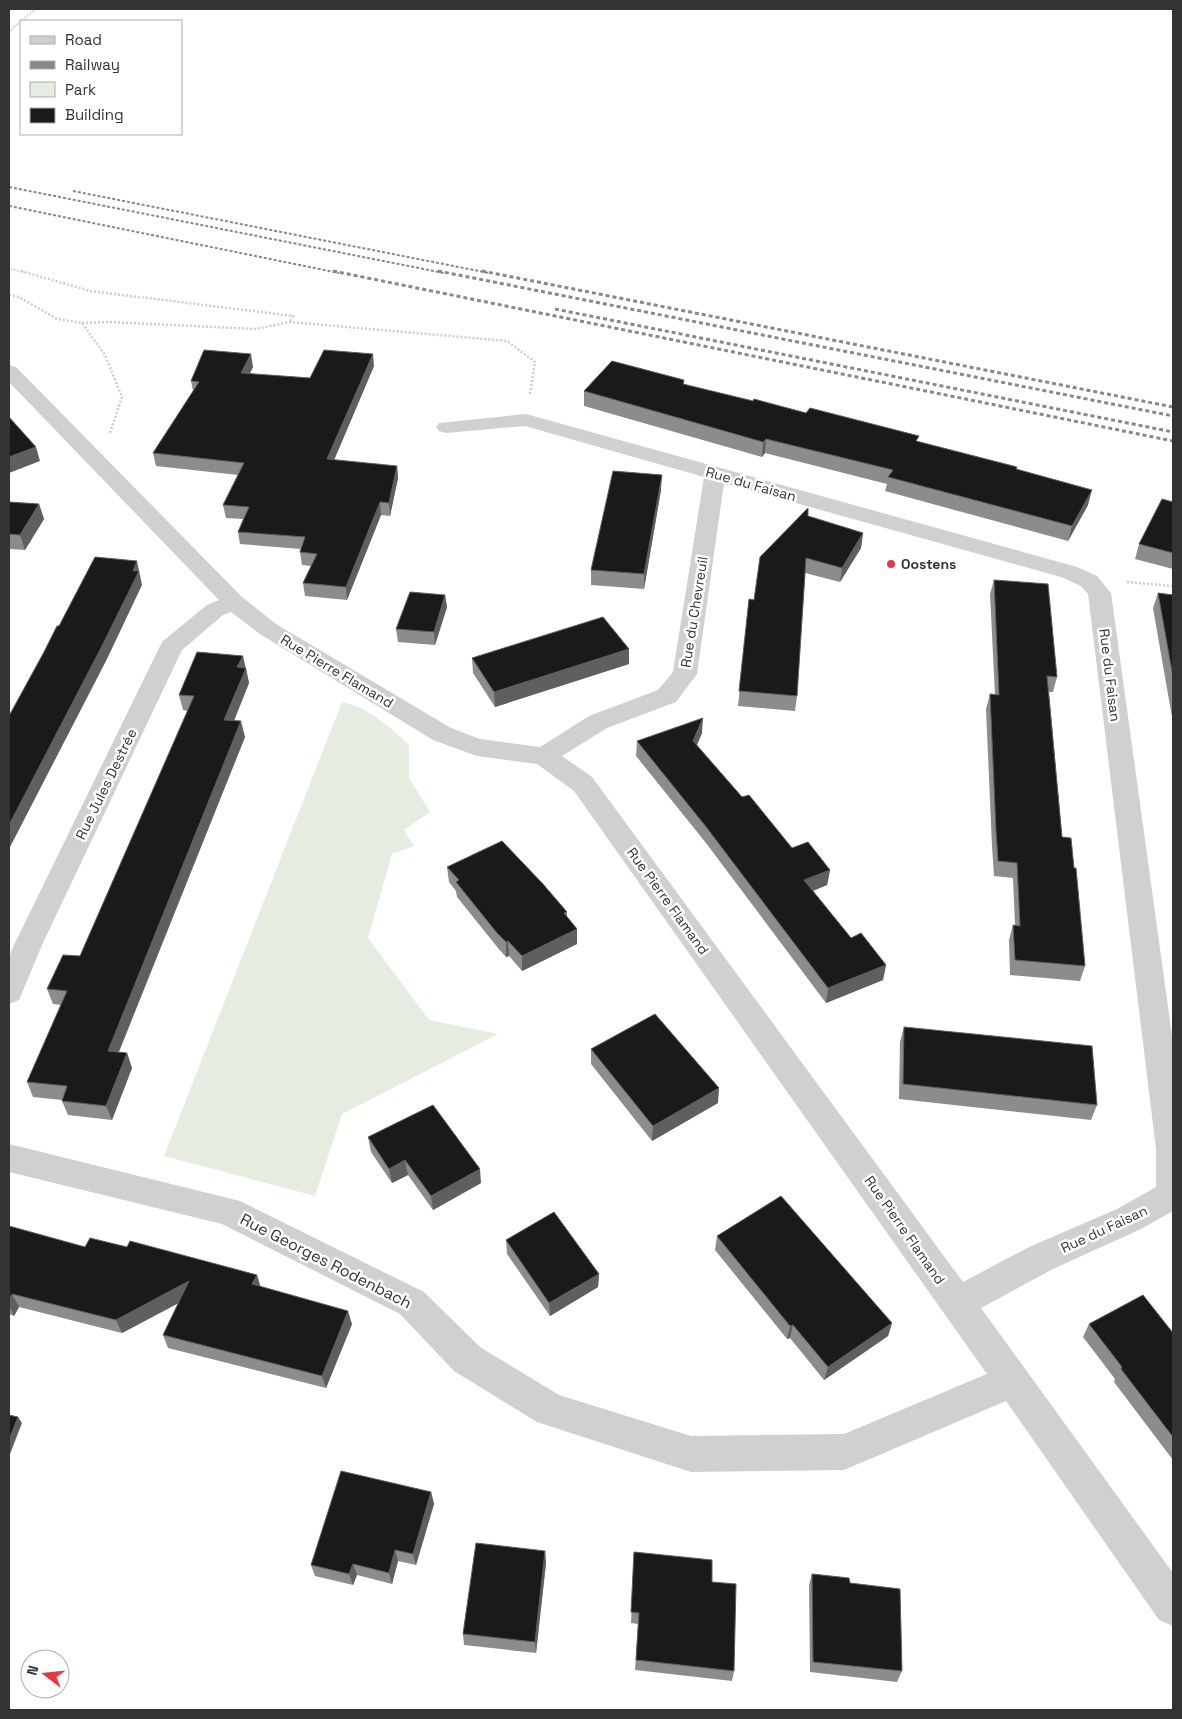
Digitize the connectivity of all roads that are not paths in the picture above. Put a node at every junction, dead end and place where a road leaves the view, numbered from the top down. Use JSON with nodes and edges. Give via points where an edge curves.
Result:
{"nodes":[{"id":1,"x":9,"y":371,"type":"edge"},
{"id":2,"x":446,"y":427,"type":"dead end"},
{"id":3,"x":715,"y":474,"type":"junction"},
{"id":4,"x":234,"y":602,"type":"junction"},
{"id":5,"x":544,"y":756,"type":"junction"},
{"id":6,"x":9,"y":992,"type":"edge"},
{"id":7,"x":9,"y":1158,"type":"edge"},
{"id":8,"x":957,"y":1303,"type":"junction"},
{"id":9,"x":1013,"y":1380,"type":"junction"},
{"id":10,"x":1173,"y":1606,"type":"edge"}],
"edges":[{"from":1,"to":4,"type":"street","name":"Rue Pierre Flamand"},
{"from":2,"to":3,"type":"street","name":"Rue du Faisan","via":[[526,420]]},
{"from":3,"to":5,"type":"street","name":"Rue du Chevreuil","via":[[685,674],[667,696],[598,722]]},
{"from":3,"to":8,"type":"street","name":"Rue du Faisan","via":[[1069,572],[1089,581],[1099,593],[1172,1149],[1172,1195]]},
{"from":4,"to":5,"type":"street","name":"Rue Pierre Flamand","via":[[268,629],[442,734],[477,747]]},
{"from":4,"to":6,"type":"street","name":"Rue Jules Destrée","via":[[215,610],[172,646],[28,945]]},
{"from":5,"to":8,"type":"street","name":"Rue Pierre Flamand","via":[[583,784]]},
{"from":7,"to":9,"type":"street","name":"Rue Georges Rodenbach","via":[[228,1211],[412,1303],[467,1358],[550,1410],[690,1454],[844,1452]]},
{"from":8,"to":9,"type":"street","name":"Rue Pierre Flamand"},
{"from":9,"to":10,"type":"street","name":"Rue Pierre Flamand"}]}
